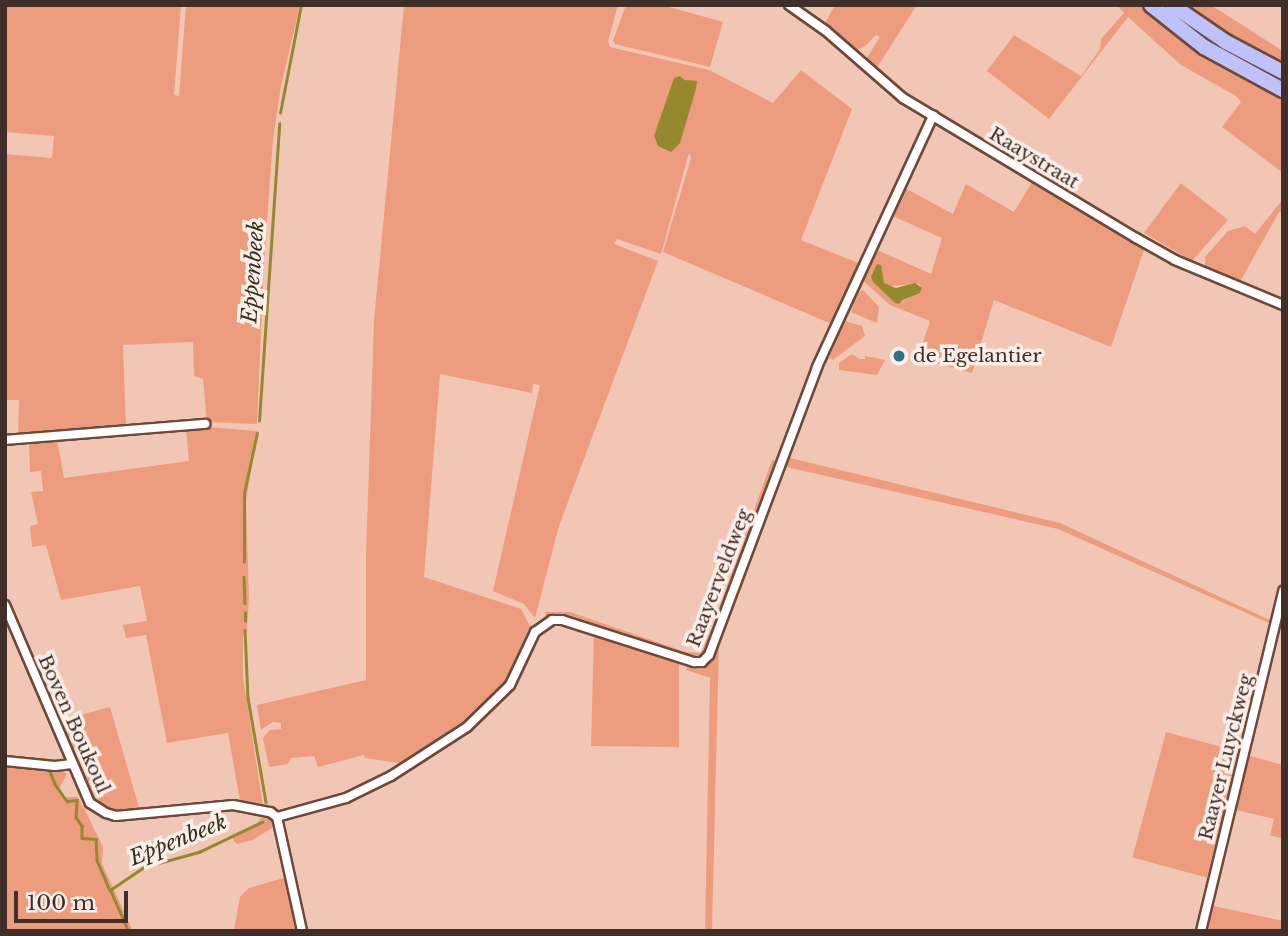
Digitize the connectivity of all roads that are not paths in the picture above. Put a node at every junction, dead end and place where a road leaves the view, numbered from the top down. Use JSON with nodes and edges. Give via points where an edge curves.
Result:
{"nodes":[{"id":1,"x":789,"y":5,"type":"edge"},
{"id":2,"x":1151,"y":5,"type":"edge"},
{"id":3,"x":1172,"y":5,"type":"edge"},
{"id":4,"x":1283,"y":72,"type":"edge"},
{"id":5,"x":1283,"y":89,"type":"edge"},
{"id":6,"x":933,"y":116,"type":"junction"},
{"id":7,"x":1283,"y":305,"type":"edge"},
{"id":8,"x":205,"y":424,"type":"dead end"},
{"id":9,"x":5,"y":440,"type":"edge"},
{"id":10,"x":1283,"y":591,"type":"edge"},
{"id":11,"x":5,"y":605,"type":"edge"},
{"id":12,"x":5,"y":761,"type":"edge"},
{"id":13,"x":72,"y":764,"type":"junction"},
{"id":14,"x":274,"y":815,"type":"junction"},
{"id":15,"x":302,"y":931,"type":"edge"},
{"id":16,"x":1200,"y":931,"type":"edge"}],
"edges":[{"from":1,"to":6,"type":"street","name":"Raaystraat","via":[[903,98]]},
{"from":2,"to":5,"type":"highway","via":[[1204,47]]},
{"from":3,"to":4,"type":"highway","via":[[1226,42]]},
{"from":6,"to":7,"type":"street","name":"Raaystraat","via":[[1156,249]]},
{"from":6,"to":14,"type":"street","name":"Raayerveldweg","via":[[817,367],[709,655],[694,662],[552,620],[535,632],[510,685],[467,727],[391,776],[346,798]]},
{"from":8,"to":9,"type":"street"},
{"from":10,"to":16,"type":"street","name":"Raayer Luyckweg"},
{"from":11,"to":13,"type":"street","name":"Boven Boukoul"},
{"from":12,"to":13,"type":"street"},
{"from":13,"to":14,"type":"street","name":"Boven Boukoul","via":[[90,803],[106,813],[136,815],[233,805]]},
{"from":14,"to":15,"type":"street"}]}
